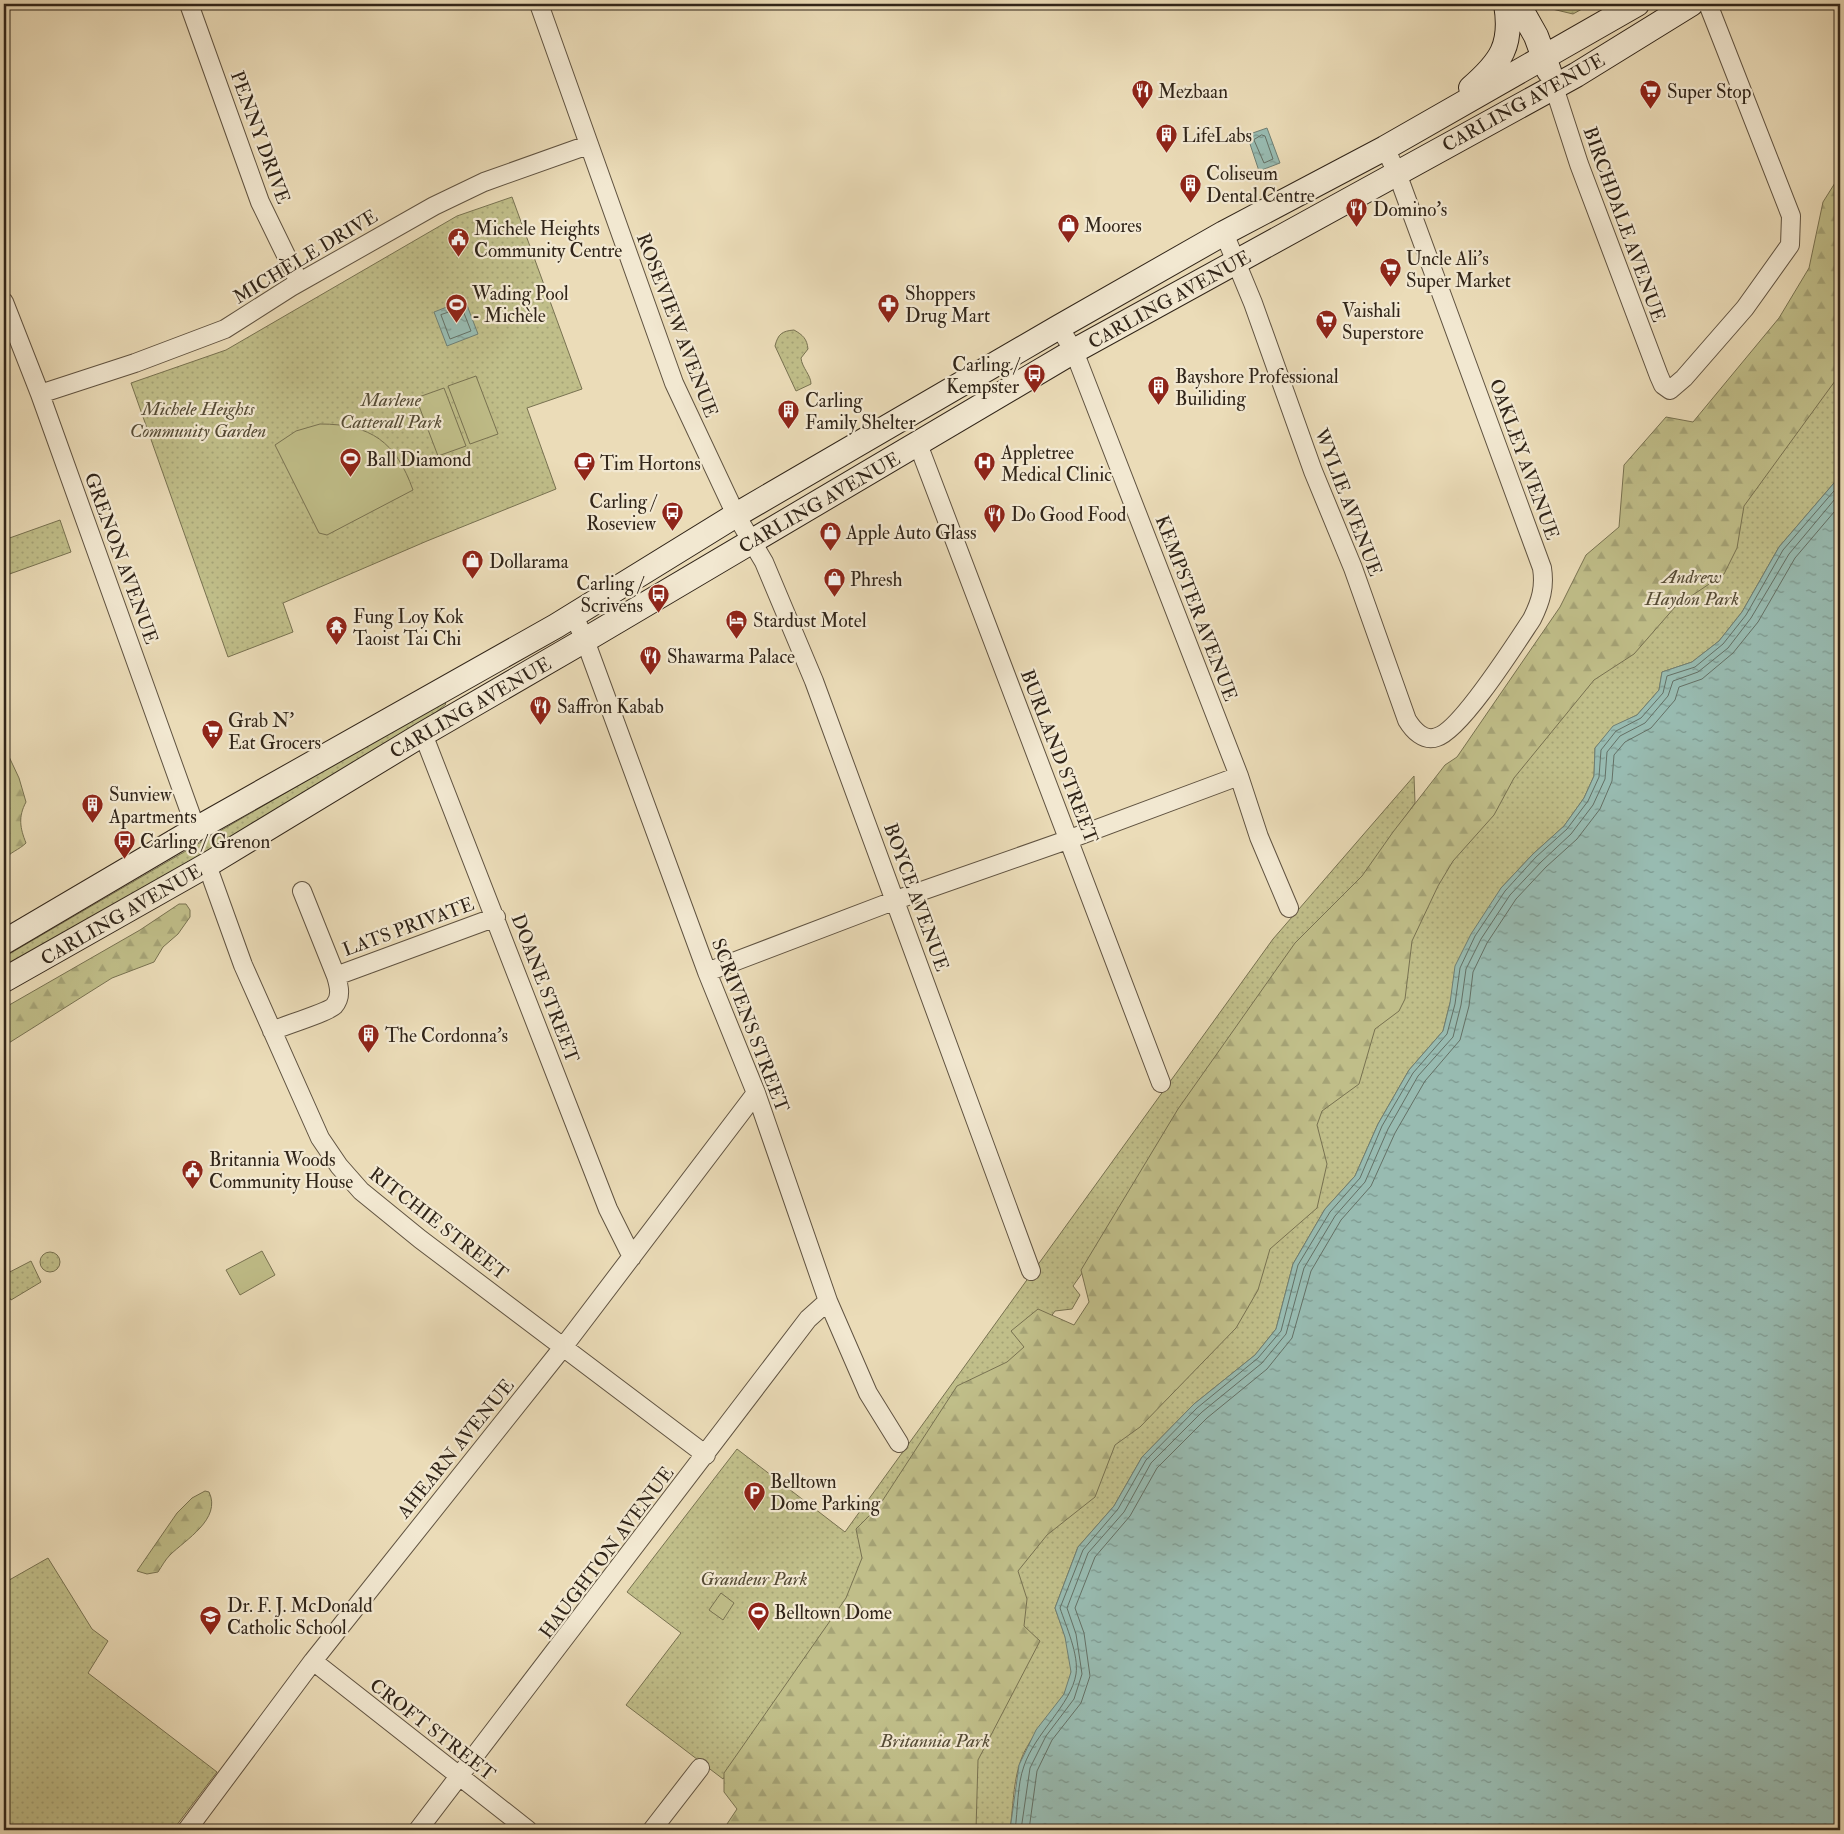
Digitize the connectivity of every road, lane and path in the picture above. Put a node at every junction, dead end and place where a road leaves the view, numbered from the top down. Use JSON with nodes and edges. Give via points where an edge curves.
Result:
{"nodes":[{"id":1,"x":189,"y":4,"type":"edge"},
{"id":2,"x":539,"y":4,"type":"edge"},
{"id":3,"x":1506,"y":4,"type":"edge"},
{"id":4,"x":1518,"y":4,"type":"edge"},
{"id":5,"x":1637,"y":4,"type":"edge"},
{"id":6,"x":1691,"y":4,"type":"edge"},
{"id":7,"x":1708,"y":4,"type":"edge"},
{"id":8,"x":1544,"y":56,"type":"junction"},
{"id":9,"x":1554,"y":87,"type":"junction"},
{"id":10,"x":1436,"y":119,"type":"junction"},
{"id":11,"x":588,"y":145,"type":"junction"},
{"id":12,"x":1385,"y":148,"type":"junction"},
{"id":13,"x":1397,"y":173,"type":"junction"},
{"id":14,"x":1224,"y":233,"type":"junction"},
{"id":15,"x":1236,"y":263,"type":"junction"},
{"id":16,"x":299,"y":282,"type":"junction"},
{"id":17,"x":4,"y":302,"type":"edge"},
{"id":18,"x":1059,"y":327,"type":"junction"},
{"id":19,"x":1074,"y":351,"type":"junction"},
{"id":20,"x":40,"y":394,"type":"junction"},
{"id":21,"x":918,"y":444,"type":"junction"},
{"id":22,"x":736,"y":515,"type":"junction"},
{"id":23,"x":752,"y":542,"type":"junction"},
{"id":24,"x":574,"y":616,"type":"junction"},
{"id":25,"x":585,"y":640,"type":"junction"},
{"id":26,"x":1413,"y":730,"type":"joint"},
{"id":27,"x":423,"y":734,"type":"junction"},
{"id":28,"x":1239,"y":776,"type":"junction"},
{"id":29,"x":196,"y":829,"type":"junction"},
{"id":30,"x":1070,"y":839,"type":"junction"},
{"id":31,"x":207,"y":865,"type":"junction"},
{"id":32,"x":302,"y":891,"type":"dead end"},
{"id":33,"x":896,"y":900,"type":"junction"},
{"id":34,"x":1289,"y":908,"type":"dead end"},
{"id":35,"x":496,"y":917,"type":"junction"},
{"id":36,"x":4,"y":942,"type":"edge"},
{"id":37,"x":707,"y":972,"type":"junction"},
{"id":38,"x":336,"y":976,"type":"junction"},
{"id":39,"x":4,"y":980,"type":"edge"},
{"id":40,"x":272,"y":1031,"type":"junction"},
{"id":41,"x":1161,"y":1083,"type":"dead end"},
{"id":42,"x":756,"y":1092,"type":"junction"},
{"id":43,"x":632,"y":1257,"type":"junction"},
{"id":44,"x":1031,"y":1271,"type":"dead end"},
{"id":45,"x":828,"y":1301,"type":"junction"},
{"id":46,"x":564,"y":1346,"type":"junction"},
{"id":47,"x":899,"y":1443,"type":"dead end"},
{"id":48,"x":706,"y":1455,"type":"junction"},
{"id":49,"x":313,"y":1661,"type":"junction"},
{"id":50,"x":700,"y":1768,"type":"dead end"},
{"id":51,"x":460,"y":1777,"type":"junction"},
{"id":52,"x":187,"y":1830,"type":"edge"},
{"id":53,"x":418,"y":1830,"type":"edge"},
{"id":54,"x":528,"y":1830,"type":"edge"},
{"id":55,"x":652,"y":1830,"type":"edge"}],
"edges":[{"from":1,"to":16,"type":"street","name":"PENNY DRIVE","via":[[260,202]]},
{"from":2,"to":11,"type":"street","name":"ROSEVIEW AVENUE"},
{"from":3,"to":10,"type":"main road","via":[[1509,33],[1496,64]]},
{"from":4,"to":8,"type":"main road"},
{"from":5,"to":8,"type":"main road","name":"CARLING AVENUE"},
{"from":6,"to":9,"type":"main road","name":"CARLING AVENUE"},
{"from":7,"to":9,"type":"street","name":"BIRCHDALE AVENUE","via":[[1791,216],[1790,245],[1745,308],[1670,390],[1659,376],[1579,164]]},
{"from":8,"to":9,"type":"main road"},
{"from":8,"to":10,"type":"main road","name":"CARLING AVENUE"},
{"from":9,"to":13,"type":"main road","name":"CARLING AVENUE"},
{"from":10,"to":12,"type":"main road","name":"CARLING AVENUE"},
{"from":11,"to":16,"type":"street","name":"MICHÈLE DRIVE","via":[[484,182]]},
{"from":11,"to":22,"type":"street","name":"ROSEVIEW AVENUE","via":[[674,384]]},
{"from":12,"to":13,"type":"street","name":"OAKLEY AVENUE"},
{"from":12,"to":14,"type":"main road","name":"CARLING AVENUE"},
{"from":13,"to":15,"type":"main road","name":"CARLING AVENUE"},
{"from":13,"to":26,"type":"street","name":"OAKLEY AVENUE","via":[[1542,568],[1544,583],[1532,619],[1463,716],[1437,738],[1427,738]]},
{"from":14,"to":15,"type":"street","name":"WYLIE AVENUE"},
{"from":14,"to":18,"type":"main road","name":"CARLING AVENUE"},
{"from":15,"to":19,"type":"main road","name":"CARLING AVENUE"},
{"from":15,"to":26,"type":"street","name":"WYLIE AVENUE"},
{"from":16,"to":20,"type":"street","name":"MICHÈLE DRIVE","via":[[226,329]]},
{"from":17,"to":20,"type":"street","name":"GRENON AVENUE"},
{"from":18,"to":19,"type":"street","name":"KEMPSTER AVENUE"},
{"from":18,"to":22,"type":"main road","name":"CARLING AVENUE"},
{"from":19,"to":21,"type":"main road","name":"CARLING AVENUE"},
{"from":19,"to":28,"type":"street","name":"KEMPSTER AVENUE"},
{"from":20,"to":29,"type":"street","name":"GRENON AVENUE"},
{"from":21,"to":23,"type":"main road","name":"CARLING AVENUE"},
{"from":21,"to":30,"type":"street","name":"BURLAND STREET"},
{"from":22,"to":23,"type":"street","name":"ROSEVIEW AVENUE"},
{"from":22,"to":24,"type":"main road","name":"CARLING AVENUE"},
{"from":23,"to":25,"type":"main road","name":"CARLING AVENUE"},
{"from":23,"to":33,"type":"street","name":"BOYCE AVENUE","via":[[764,562],[814,682]]},
{"from":24,"to":25,"type":"street","name":"SCRIVENS STREET"},
{"from":24,"to":29,"type":"main road","name":"CARLING AVENUE"},
{"from":25,"to":27,"type":"main road","name":"CARLING AVENUE"},
{"from":25,"to":37,"type":"street","name":"SCRIVENS STREET"},
{"from":27,"to":31,"type":"main road","name":"CARLING AVENUE"},
{"from":27,"to":35,"type":"street","name":"DOANE STREET"},
{"from":28,"to":30,"type":"street"},
{"from":28,"to":34,"type":"street","name":"KEMPSTER AVENUE","via":[[1259,837]]},
{"from":29,"to":36,"type":"main road","name":"CARLING AVENUE"},
{"from":30,"to":33,"type":"street"},
{"from":30,"to":41,"type":"street","name":"BURLAND STREET"},
{"from":31,"to":39,"type":"main road","name":"CARLING AVENUE"},
{"from":31,"to":40,"type":"street","name":"RITCHIE STREET","via":[[242,965]]},
{"from":32,"to":38,"type":"street"},
{"from":33,"to":37,"type":"street"},
{"from":33,"to":44,"type":"street","name":"BOYCE AVENUE"},
{"from":35,"to":38,"type":"street","name":"LATS PRIVATE"},
{"from":35,"to":43,"type":"street","name":"DOANE STREET","via":[[608,1209]]},
{"from":37,"to":42,"type":"street","name":"SCRIVENS STREET"},
{"from":38,"to":40,"type":"street","via":[[339,996],[334,1007]]},
{"from":40,"to":46,"type":"street","name":"RITCHIE STREET","via":[[320,1138],[361,1191]]},
{"from":42,"to":43,"type":"street","name":"AHEARN AVENUE"},
{"from":42,"to":45,"type":"street","name":"SCRIVENS STREET"},
{"from":43,"to":46,"type":"street","name":"AHEARN AVENUE"},
{"from":45,"to":47,"type":"street","name":"SCRIVENS STREET","via":[[868,1392]]},
{"from":45,"to":48,"type":"street","name":"HAUGHTON AVENUE","via":[[808,1319]]},
{"from":46,"to":48,"type":"street","name":"RITCHIE STREET"},
{"from":46,"to":49,"type":"street","name":"AHEARN AVENUE"},
{"from":48,"to":51,"type":"street","name":"HAUGHTON AVENUE"},
{"from":49,"to":51,"type":"street","name":"CROFT STREET"},
{"from":49,"to":52,"type":"street","name":"AHEARN AVENUE"},
{"from":50,"to":55,"type":"street"},
{"from":51,"to":53,"type":"street","name":"HAUGHTON AVENUE"},
{"from":51,"to":54,"type":"street","name":"CROFT STREET"}]}
